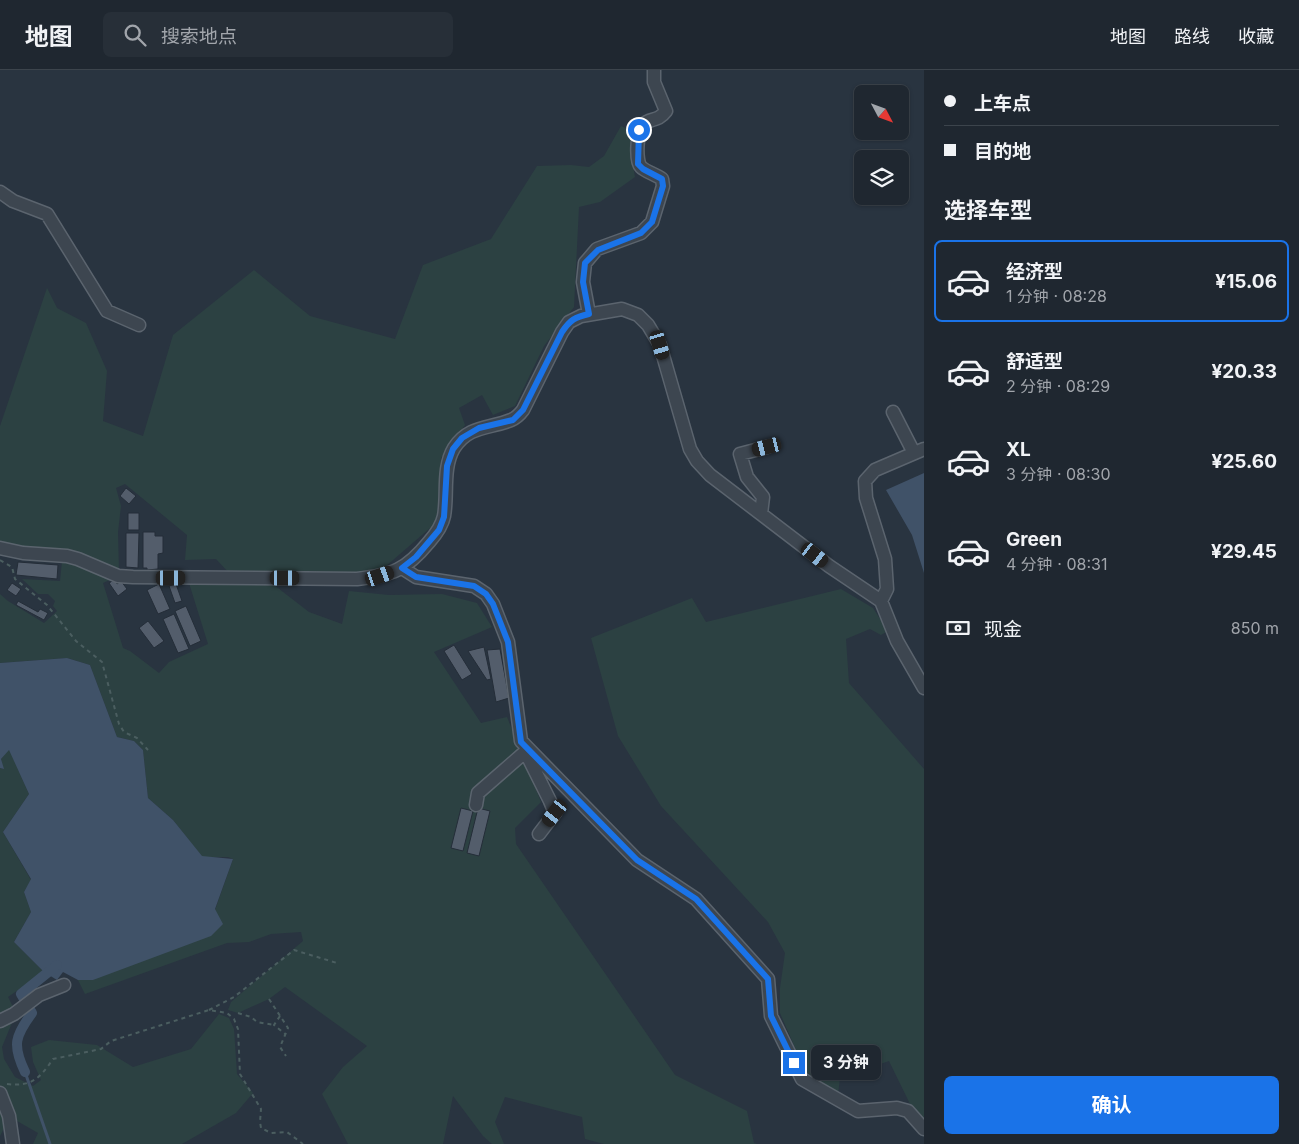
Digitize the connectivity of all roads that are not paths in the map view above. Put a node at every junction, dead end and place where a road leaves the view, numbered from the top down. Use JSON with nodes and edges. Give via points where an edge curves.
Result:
{"nodes":[{"id":1,"x":654,"y":70,"type":"edge"},
{"id":2,"x":0,"y":192,"type":"edge"},
{"id":3,"x":589,"y":314,"type":"junction"},
{"id":4,"x":139,"y":325,"type":"dead end"},
{"id":5,"x":893,"y":412,"type":"dead end"},
{"id":6,"x":767,"y":447,"type":"dead end"},
{"id":7,"x":919,"y":451,"type":"edge"},
{"id":8,"x":761,"y":514,"type":"junction"},
{"id":9,"x":0,"y":548,"type":"edge"},
{"id":10,"x":402,"y":568,"type":"junction"},
{"id":11,"x":881,"y":601,"type":"junction"},
{"id":12,"x":924,"y":688,"type":"edge"},
{"id":13,"x":523,"y":747,"type":"junction"},
{"id":14,"x":476,"y":804,"type":"dead end"},
{"id":15,"x":538,"y":834,"type":"dead end"},
{"id":16,"x":64,"y":985,"type":"dead end"},
{"id":17,"x":0,"y":1020,"type":"edge"},
{"id":18,"x":0,"y":1094,"type":"edge"},
{"id":19,"x":924,"y":1129,"type":"edge"},
{"id":20,"x":13,"y":1144,"type":"edge"}],
"edges":[{"from":1,"to":3,"type":"street","via":[[654,82],[666,110],[661,118],[643,123],[639,130],[637,158],[643,169],[662,179],[663,186],[652,222],[641,233],[598,250],[585,263],[583,282]]},
{"from":2,"to":4,"type":"street","via":[[12,201],[47,214],[107,311]]},
{"from":3,"to":8,"type":"street","via":[[622,309],[638,315],[648,326],[660,345],[690,449],[697,461]]},
{"from":3,"to":10,"type":"street","via":[[569,322],[523,410],[513,420],[479,428],[462,438],[453,449],[447,466],[444,517],[439,530]]},
{"from":5,"to":7,"type":"street"},
{"from":6,"to":8,"type":"street","via":[[740,454],[747,477],[762,497]]},
{"from":7,"to":11,"type":"street","via":[[875,470],[865,481],[866,498],[885,558],[887,589]]},
{"from":8,"to":11,"type":"street"},
{"from":9,"to":10,"type":"street","via":[[67,556],[118,576],[133,577],[357,579],[380,576]]},
{"from":10,"to":13,"type":"street","via":[[416,577],[474,586],[493,604],[508,642]]},
{"from":11,"to":12,"type":"street","via":[[897,641]]},
{"from":13,"to":14,"type":"street","via":[[478,793]]},
{"from":13,"to":15,"type":"street","via":[[555,813]]},
{"from":13,"to":19,"type":"street","via":[[637,860],[696,899],[768,979],[771,1016],[802,1079],[858,1111],[897,1108],[908,1111]]},
{"from":16,"to":17,"type":"street","via":[[39,995],[14,1014]]},
{"from":18,"to":20,"type":"street","via":[[9,1116]]}]}
